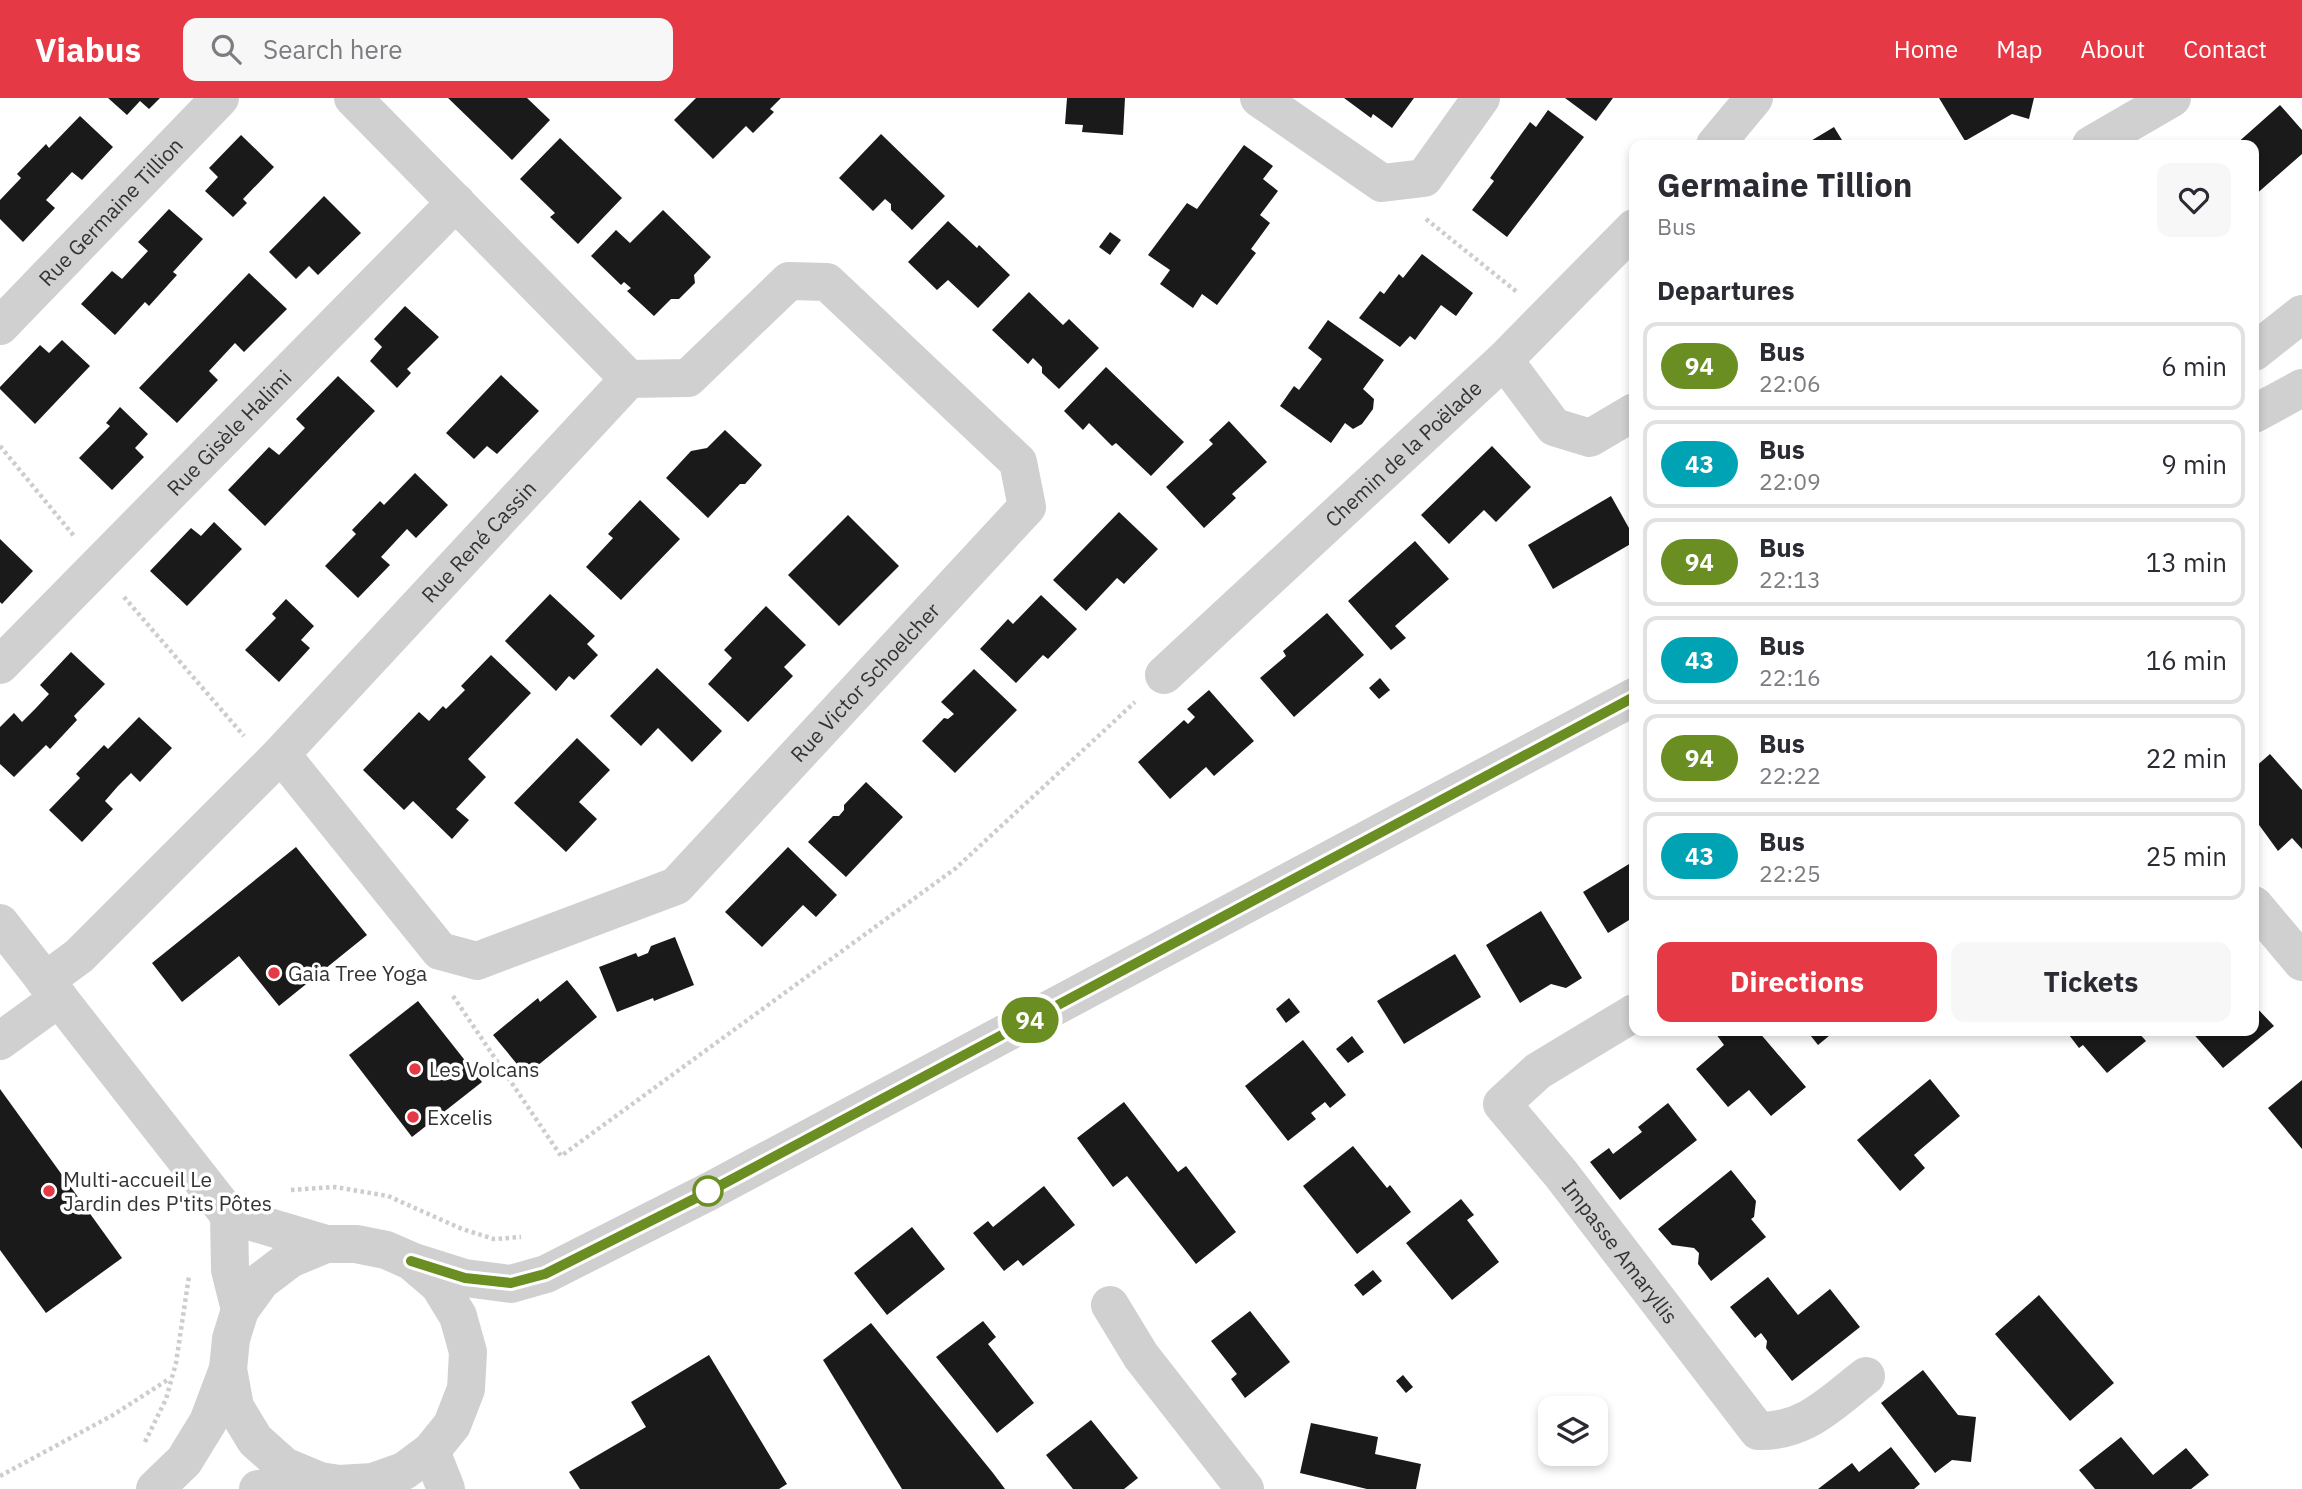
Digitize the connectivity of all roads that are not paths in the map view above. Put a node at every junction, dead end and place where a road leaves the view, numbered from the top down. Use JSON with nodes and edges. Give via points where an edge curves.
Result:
{"nodes":[{"id":1,"x":220,"y":98,"type":"edge"},
{"id":2,"x":1259,"y":98,"type":"edge"},
{"id":3,"x":1481,"y":98,"type":"edge"},
{"id":4,"x":1754,"y":98,"type":"edge"},
{"id":5,"x":2172,"y":98,"type":"edge"},
{"id":6,"x":362,"y":101,"type":"edge"},
{"id":7,"x":1719,"y":140,"type":"edge"},
{"id":8,"x":2100,"y":140,"type":"edge"},
{"id":9,"x":456,"y":202,"type":"junction"},
{"id":10,"x":1629,"y":233,"type":"edge"},
{"id":11,"x":2302,"y":314,"type":"edge"},
{"id":12,"x":0,"y":326,"type":"edge"},
{"id":13,"x":2259,"y":348,"type":"edge"},
{"id":14,"x":1504,"y":360,"type":"junction"},
{"id":15,"x":629,"y":379,"type":"junction"},
{"id":16,"x":2302,"y":388,"type":"edge"},
{"id":17,"x":2259,"y":411,"type":"edge"},
{"id":18,"x":1629,"y":415,"type":"edge"},
{"id":19,"x":0,"y":665,"type":"edge"},
{"id":20,"x":1164,"y":675,"type":"road end"},
{"id":21,"x":1629,"y":700,"type":"edge"},
{"id":22,"x":275,"y":760,"type":"junction"},
{"id":23,"x":2259,"y":911,"type":"edge"},
{"id":24,"x":0,"y":923,"type":"edge"},
{"id":25,"x":2302,"y":962,"type":"edge"},
{"id":26,"x":52,"y":989,"type":"junction"},
{"id":27,"x":1629,"y":1016,"type":"edge"},
{"id":28,"x":0,"y":1041,"type":"edge"},
{"id":29,"x":229,"y":1215,"type":"junction"},
{"id":30,"x":326,"y":1244,"type":"junction"},
{"id":31,"x":411,"y":1261,"type":"junction"},
{"id":32,"x":1110,"y":1305,"type":"dead end"},
{"id":33,"x":240,"y":1310,"type":"junction"},
{"id":34,"x":228,"y":1369,"type":"junction"},
{"id":35,"x":1867,"y":1376,"type":"dead end"},
{"id":36,"x":431,"y":1451,"type":"junction"},
{"id":37,"x":320,"y":1481,"type":"junction"},
{"id":38,"x":155,"y":1489,"type":"edge"},
{"id":39,"x":258,"y":1489,"type":"edge"},
{"id":40,"x":446,"y":1489,"type":"edge"},
{"id":41,"x":1245,"y":1489,"type":"edge"}],
"edges":[{"from":1,"to":12,"type":"street","name":"Rue Germaine Tillion"},
{"from":2,"to":3,"type":"street","via":[[1382,183],[1424,178]]},
{"from":4,"to":7,"type":"street"},
{"from":5,"to":8,"type":"street"},
{"from":6,"to":9,"type":"street"},
{"from":9,"to":15,"type":"street"},
{"from":9,"to":19,"type":"street","name":"Rue Gisèle Halimi"},
{"from":10,"to":14,"type":"street","name":"Chemin de la Poëlade"},
{"from":11,"to":13,"type":"street"},
{"from":14,"to":18,"type":"street","via":[[1554,427],[1590,438]]},
{"from":14,"to":20,"type":"street","name":"Chemin de la Poëlade"},
{"from":15,"to":22,"type":"street","name":"Rue René Cassin"},
{"from":15,"to":22,"type":"street","name":"Rue Victor Schoelcher","via":[[688,378],[789,281],[827,282],[1017,462],[1027,507],[676,886],[477,961],[440,951]]},
{"from":16,"to":17,"type":"street"},
{"from":21,"to":31,"type":"street","via":[[710,1191],[545,1274],[511,1283],[465,1278]]},
{"from":22,"to":26,"type":"street","name":"Rue René Cassin","via":[[79,956]]},
{"from":23,"to":25,"type":"street"},
{"from":24,"to":26,"type":"street"},
{"from":26,"to":28,"type":"street","name":"Rue René Cassin"},
{"from":26,"to":29,"type":"street"},
{"from":27,"to":35,"type":"street","name":"Impasse Amaryllis","via":[[1538,1071],[1502,1104],[1758,1431],[1777,1431],[1805,1422]]},
{"from":29,"to":30,"type":"street"},
{"from":29,"to":33,"type":"street","via":[[230,1270]]},
{"from":30,"to":31,"type":"street","via":[[386,1250]]},
{"from":30,"to":33,"type":"street","via":[[290,1259],[261,1280]]},
{"from":31,"to":36,"type":"street","via":[[439,1285],[458,1316],[468,1352],[466,1389],[452,1425]]},
{"from":32,"to":41,"type":"street","via":[[1141,1356]]},
{"from":33,"to":34,"type":"street"},
{"from":34,"to":37,"type":"street","via":[[235,1406],[255,1440],[284,1466]]},
{"from":34,"to":38,"type":"street","via":[[208,1422],[184,1461]]},
{"from":36,"to":37,"type":"street","via":[[404,1471],[373,1482]]},
{"from":36,"to":40,"type":"street"},
{"from":37,"to":39,"type":"street"}]}
